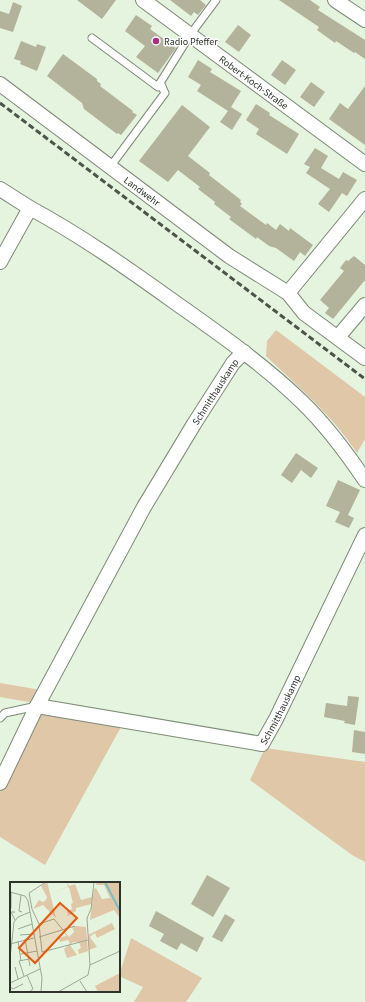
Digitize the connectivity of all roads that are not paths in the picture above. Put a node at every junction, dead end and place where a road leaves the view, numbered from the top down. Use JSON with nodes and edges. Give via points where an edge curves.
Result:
{"nodes":[{"id":1,"x":143,"y":0,"type":"edge"},
{"id":2,"x":216,"y":0,"type":"edge"},
{"id":3,"x":335,"y":0,"type":"edge"},
{"id":4,"x":365,"y":20,"type":"edge"},
{"id":5,"x":190,"y":35,"type":"junction"},
{"id":6,"x":92,"y":38,"type":"dead end"},
{"id":7,"x":0,"y":84,"type":"edge"},
{"id":8,"x":162,"y":86,"type":"junction"},
{"id":9,"x":365,"y":164,"type":"edge"},
{"id":10,"x":110,"y":167,"type":"junction"},
{"id":11,"x":0,"y":189,"type":"edge"},
{"id":12,"x":365,"y":199,"type":"edge"},
{"id":13,"x":30,"y":208,"type":"junction"},
{"id":14,"x":0,"y":262,"type":"edge"},
{"id":15,"x":288,"y":293,"type":"junction"},
{"id":16,"x":365,"y":305,"type":"edge"},
{"id":17,"x":338,"y":337,"type":"junction"},
{"id":18,"x":244,"y":352,"type":"junction"},
{"id":19,"x":365,"y":358,"type":"edge"},
{"id":20,"x":365,"y":480,"type":"edge"},
{"id":21,"x":365,"y":535,"type":"edge"},
{"id":22,"x":37,"y":706,"type":"junction"},
{"id":23,"x":0,"y":718,"type":"edge"},
{"id":24,"x":0,"y":783,"type":"edge"}],
"edges":[{"from":1,"to":5,"type":"street","name":"Robert-Koch-Straße"},
{"from":2,"to":5,"type":"lane"},
{"from":3,"to":4,"type":"street"},
{"from":5,"to":8,"type":"lane","via":[[160,83]]},
{"from":5,"to":9,"type":"street","name":"Robert-Koch-Straße"},
{"from":6,"to":8,"type":"lane","via":[[158,87]]},
{"from":7,"to":10,"type":"street","name":"Landwehr"},
{"from":8,"to":10,"type":"lane","via":[[164,93]]},
{"from":10,"to":15,"type":"street","name":"Landwehr","via":[[229,256]]},
{"from":11,"to":13,"type":"street","name":"Schmitthauskamp"},
{"from":12,"to":15,"type":"street"},
{"from":13,"to":14,"type":"street"},
{"from":13,"to":18,"type":"street","name":"Schmitthauskamp","via":[[59,224],[153,287]]},
{"from":15,"to":17,"type":"street","via":[[304,314]]},
{"from":16,"to":17,"type":"street"},
{"from":17,"to":19,"type":"street"},
{"from":18,"to":20,"type":"street","name":"Schmitthauskamp","via":[[302,402],[331,433]]},
{"from":18,"to":22,"type":"street","name":"Schmitthauskamp","via":[[233,363],[144,507]]},
{"from":21,"to":22,"type":"street","name":"Schmitthauskamp","via":[[262,744]]},
{"from":22,"to":23,"type":"lane","via":[[5,712]]},
{"from":22,"to":24,"type":"street","name":"Schmitthauskamp"}]}
